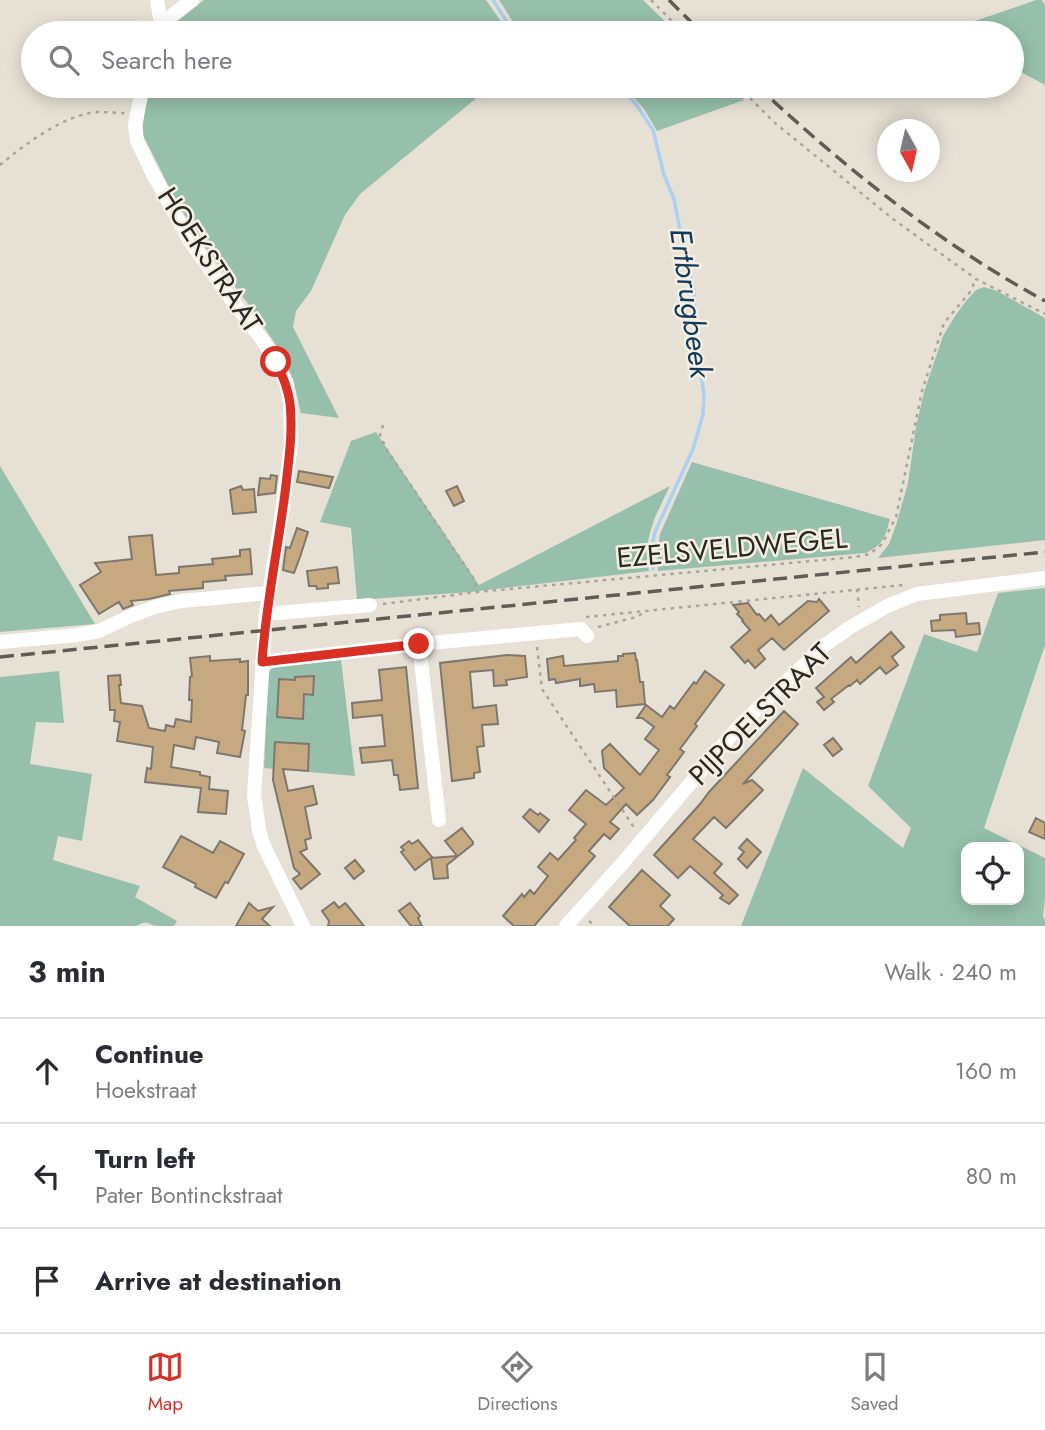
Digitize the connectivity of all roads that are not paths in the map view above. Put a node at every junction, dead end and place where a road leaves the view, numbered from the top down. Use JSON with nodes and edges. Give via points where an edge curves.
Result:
{"nodes":[{"id":1,"x":157,"y":0,"type":"edge"},
{"id":2,"x":192,"y":0,"type":"edge"},
{"id":3,"x":159,"y":21,"type":"edge"},
{"id":4,"x":168,"y":21,"type":"edge"},
{"id":5,"x":140,"y":98,"type":"edge"},
{"id":6,"x":1045,"y":578,"type":"edge"},
{"id":7,"x":268,"y":593,"type":"junction"},
{"id":8,"x":370,"y":605,"type":"road end"},
{"id":9,"x":266,"y":614,"type":"junction"},
{"id":10,"x":583,"y":628,"type":"road end"},
{"id":11,"x":0,"y":642,"type":"edge"},
{"id":12,"x":419,"y":644,"type":"junction"},
{"id":13,"x":262,"y":662,"type":"junction"},
{"id":14,"x":439,"y":820,"type":"dead end"},
{"id":15,"x":303,"y":926,"type":"edge"},
{"id":16,"x":566,"y":926,"type":"edge"}],
"edges":[{"from":1,"to":3,"type":"street"},
{"from":2,"to":4,"type":"street"},
{"from":5,"to":7,"type":"street","name":"HOEKSTRAAT","via":[[137,141],[190,241],[263,341],[286,384],[291,444]]},
{"from":6,"to":16,"type":"street","name":"PIJPOELSTRAAT","via":[[917,594],[887,606],[825,645],[739,726]]},
{"from":7,"to":9,"type":"street","name":"HOEKSTRAAT"},
{"from":7,"to":11,"type":"street","via":[[181,601],[133,614],[99,631]]},
{"from":8,"to":9,"type":"street"},
{"from":9,"to":13,"type":"street","name":"HOEKSTRAAT"},
{"from":10,"to":12,"type":"street"},
{"from":12,"to":13,"type":"street"},
{"from":12,"to":14,"type":"street"},
{"from":13,"to":15,"type":"street","name":"HOEKSTRAAT","via":[[254,772],[256,813],[264,846]]}]}
